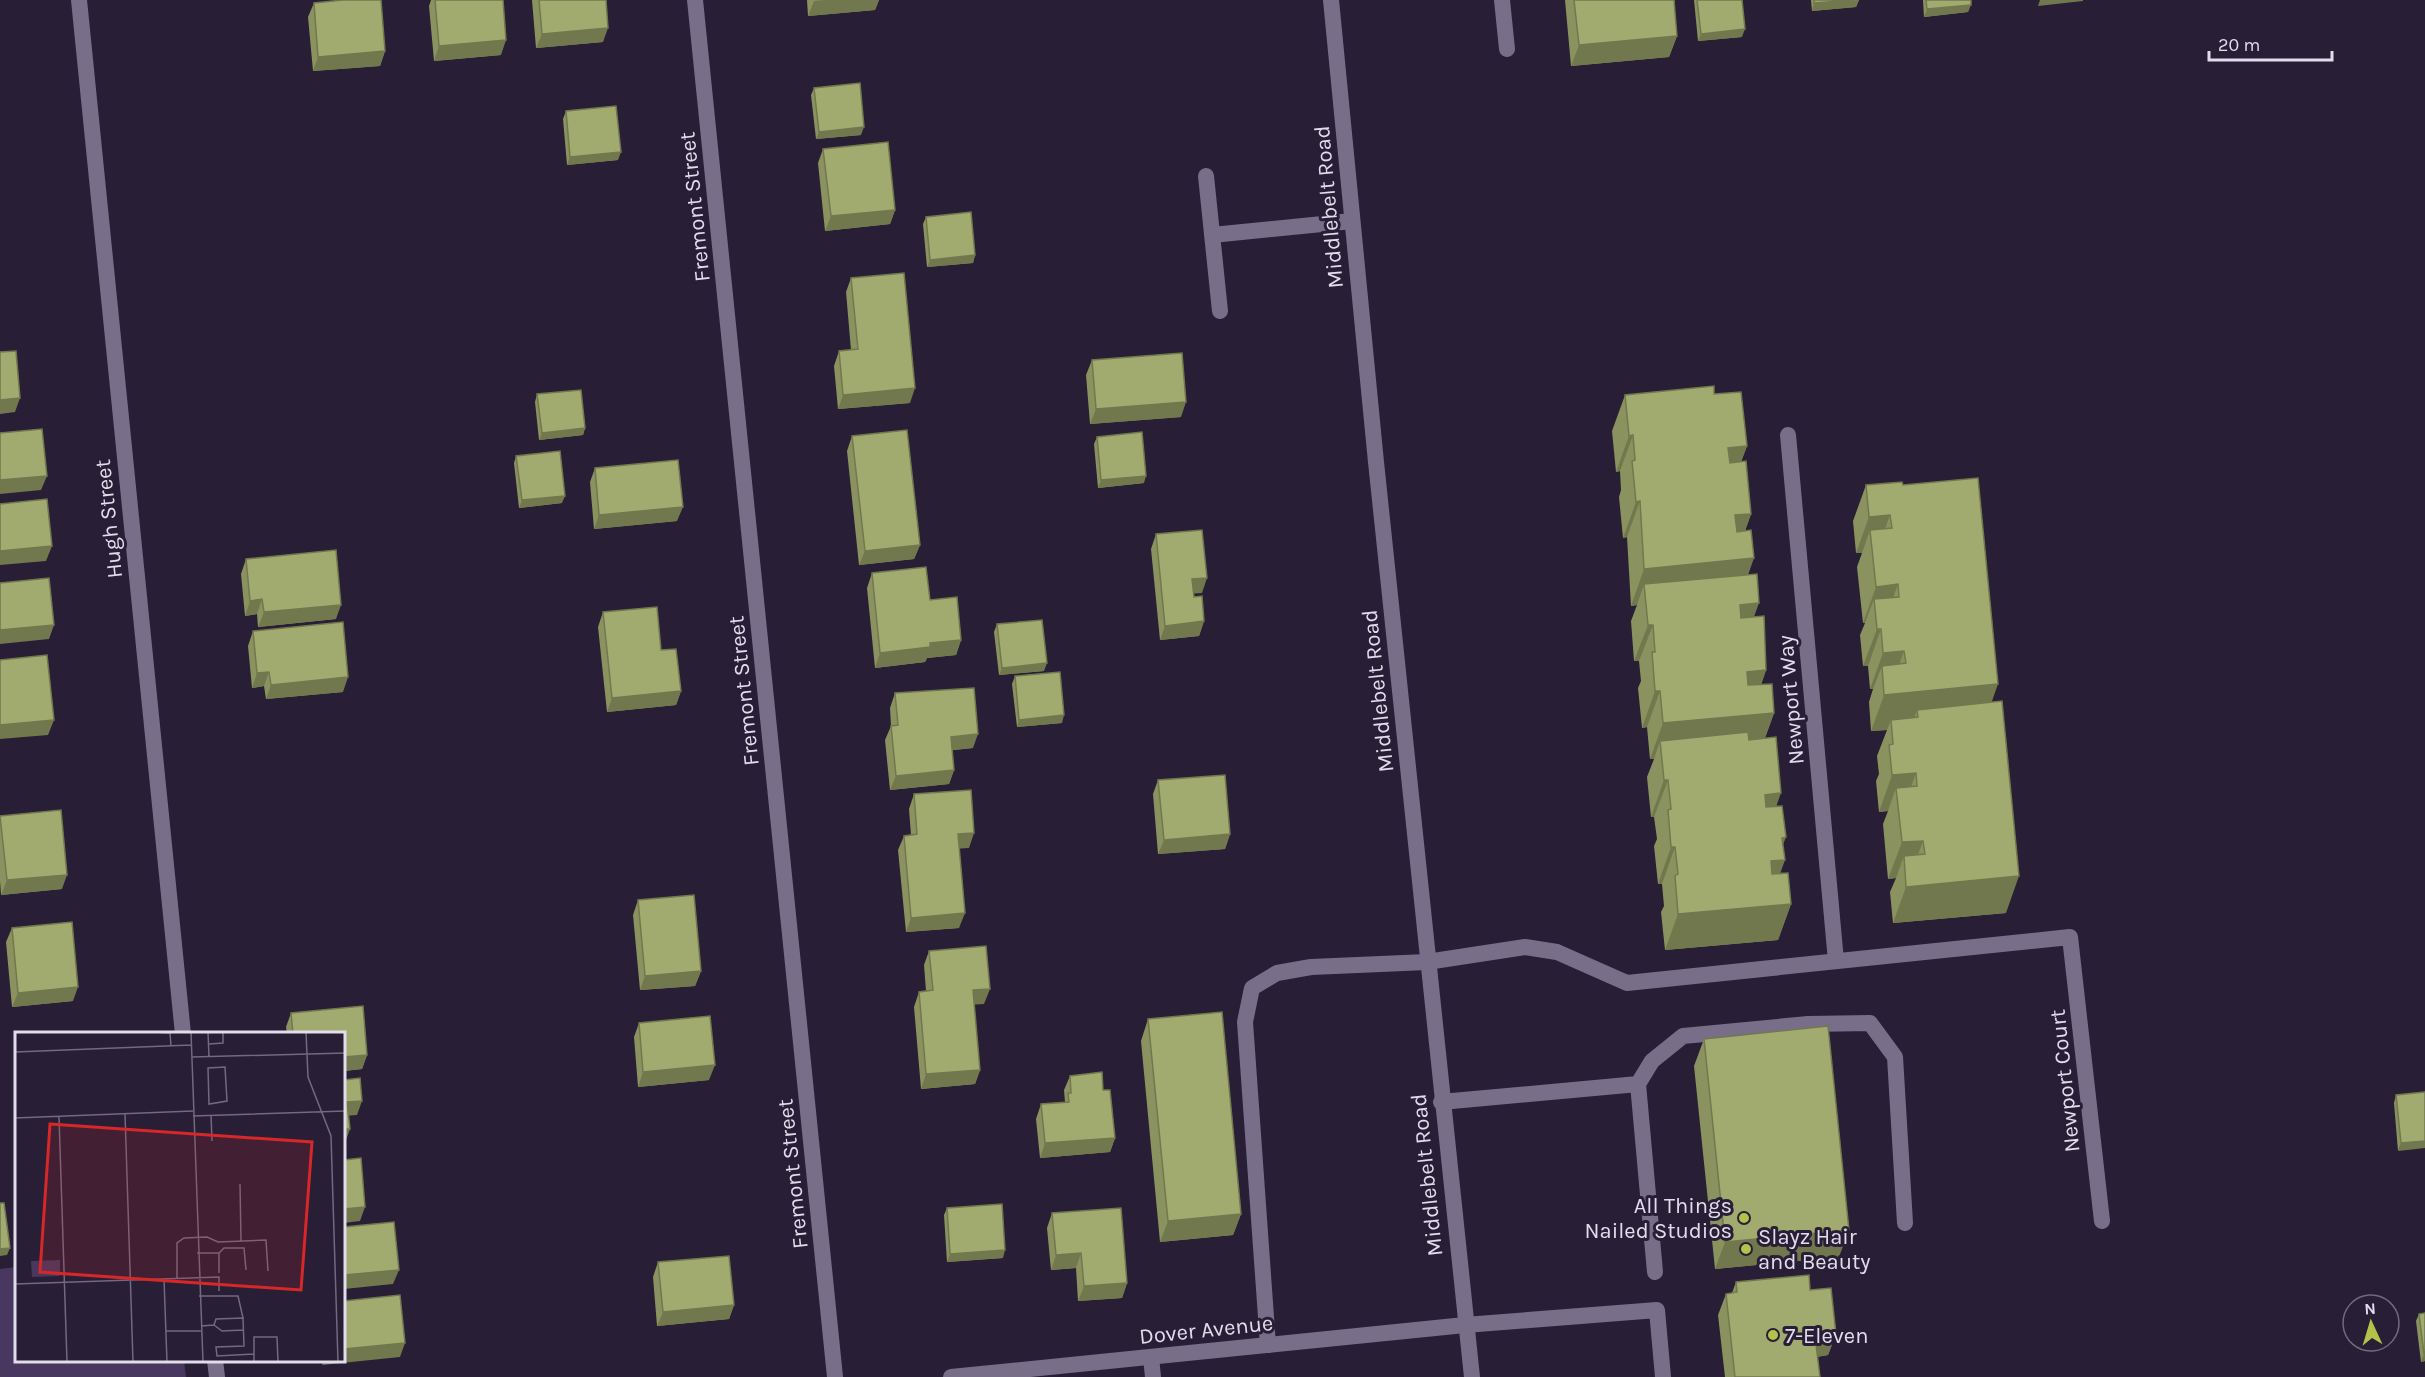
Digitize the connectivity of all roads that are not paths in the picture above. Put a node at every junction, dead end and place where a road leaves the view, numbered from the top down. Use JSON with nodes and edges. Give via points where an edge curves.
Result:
{"nodes":[{"id":1,"x":79,"y":0,"type":"edge"},
{"id":2,"x":695,"y":0,"type":"edge"},
{"id":3,"x":1331,"y":0,"type":"edge"},
{"id":4,"x":1502,"y":0,"type":"edge"},
{"id":5,"x":1507,"y":49,"type":"dead end"},
{"id":6,"x":1206,"y":176,"type":"dead end"},
{"id":7,"x":1352,"y":221,"type":"junction"},
{"id":8,"x":1212,"y":235,"type":"junction"},
{"id":9,"x":1220,"y":311,"type":"dead end"},
{"id":10,"x":1788,"y":435,"type":"dead end"},
{"id":11,"x":1836,"y":961,"type":"junction"},
{"id":12,"x":1427,"y":962,"type":"junction"},
{"id":13,"x":183,"y":1032,"type":"edge"},
{"id":14,"x":1638,"y":1084,"type":"junction"},
{"id":15,"x":1441,"y":1102,"type":"junction"},
{"id":16,"x":2102,"y":1221,"type":"dead end"},
{"id":17,"x":1905,"y":1223,"type":"dead end"},
{"id":18,"x":1655,"y":1272,"type":"dead end"},
{"id":19,"x":1465,"y":1325,"type":"junction"},
{"id":20,"x":1268,"y":1345,"type":"junction"},
{"id":21,"x":1150,"y":1357,"type":"junction"},
{"id":22,"x":216,"y":1362,"type":"edge"},
{"id":23,"x":217,"y":1377,"type":"edge"},
{"id":24,"x":835,"y":1377,"type":"edge"},
{"id":25,"x":951,"y":1377,"type":"edge"},
{"id":26,"x":1153,"y":1377,"type":"edge"},
{"id":27,"x":1472,"y":1377,"type":"edge"},
{"id":28,"x":1663,"y":1377,"type":"edge"}],
"edges":[{"from":1,"to":13,"type":"street","name":"Hugh Street"},
{"from":2,"to":24,"type":"street","name":"Fremont Street"},
{"from":3,"to":7,"type":"street","name":"Middlebelt Road"},
{"from":4,"to":5,"type":"street"},
{"from":6,"to":8,"type":"street"},
{"from":7,"to":8,"type":"street"},
{"from":7,"to":12,"type":"street","name":"Middlebelt Road"},
{"from":8,"to":9,"type":"street"},
{"from":10,"to":11,"type":"street","name":"Newport Way"},
{"from":11,"to":12,"type":"street","via":[[1627,983],[1557,952],[1524,947]]},
{"from":11,"to":16,"type":"street","name":"Newport Court","via":[[2070,937]]},
{"from":12,"to":15,"type":"street","name":"Middlebelt Road"},
{"from":12,"to":20,"type":"street","via":[[1311,967],[1277,973],[1252,988],[1245,1022]]},
{"from":14,"to":15,"type":"street"},
{"from":14,"to":17,"type":"street","via":[[1652,1061],[1683,1036],[1808,1024],[1870,1023],[1895,1057]]},
{"from":14,"to":18,"type":"street"},
{"from":15,"to":19,"type":"street","name":"Middlebelt Road"},
{"from":19,"to":20,"type":"street","name":"Dover Avenue"},
{"from":19,"to":27,"type":"street","name":"Middlebelt Road"},
{"from":19,"to":28,"type":"street","name":"Dover Avenue","via":[[1657,1310]]},
{"from":20,"to":21,"type":"street","name":"Dover Avenue"},
{"from":21,"to":25,"type":"street","name":"Dover Avenue"},
{"from":21,"to":26,"type":"street"},
{"from":22,"to":23,"type":"street"}]}
